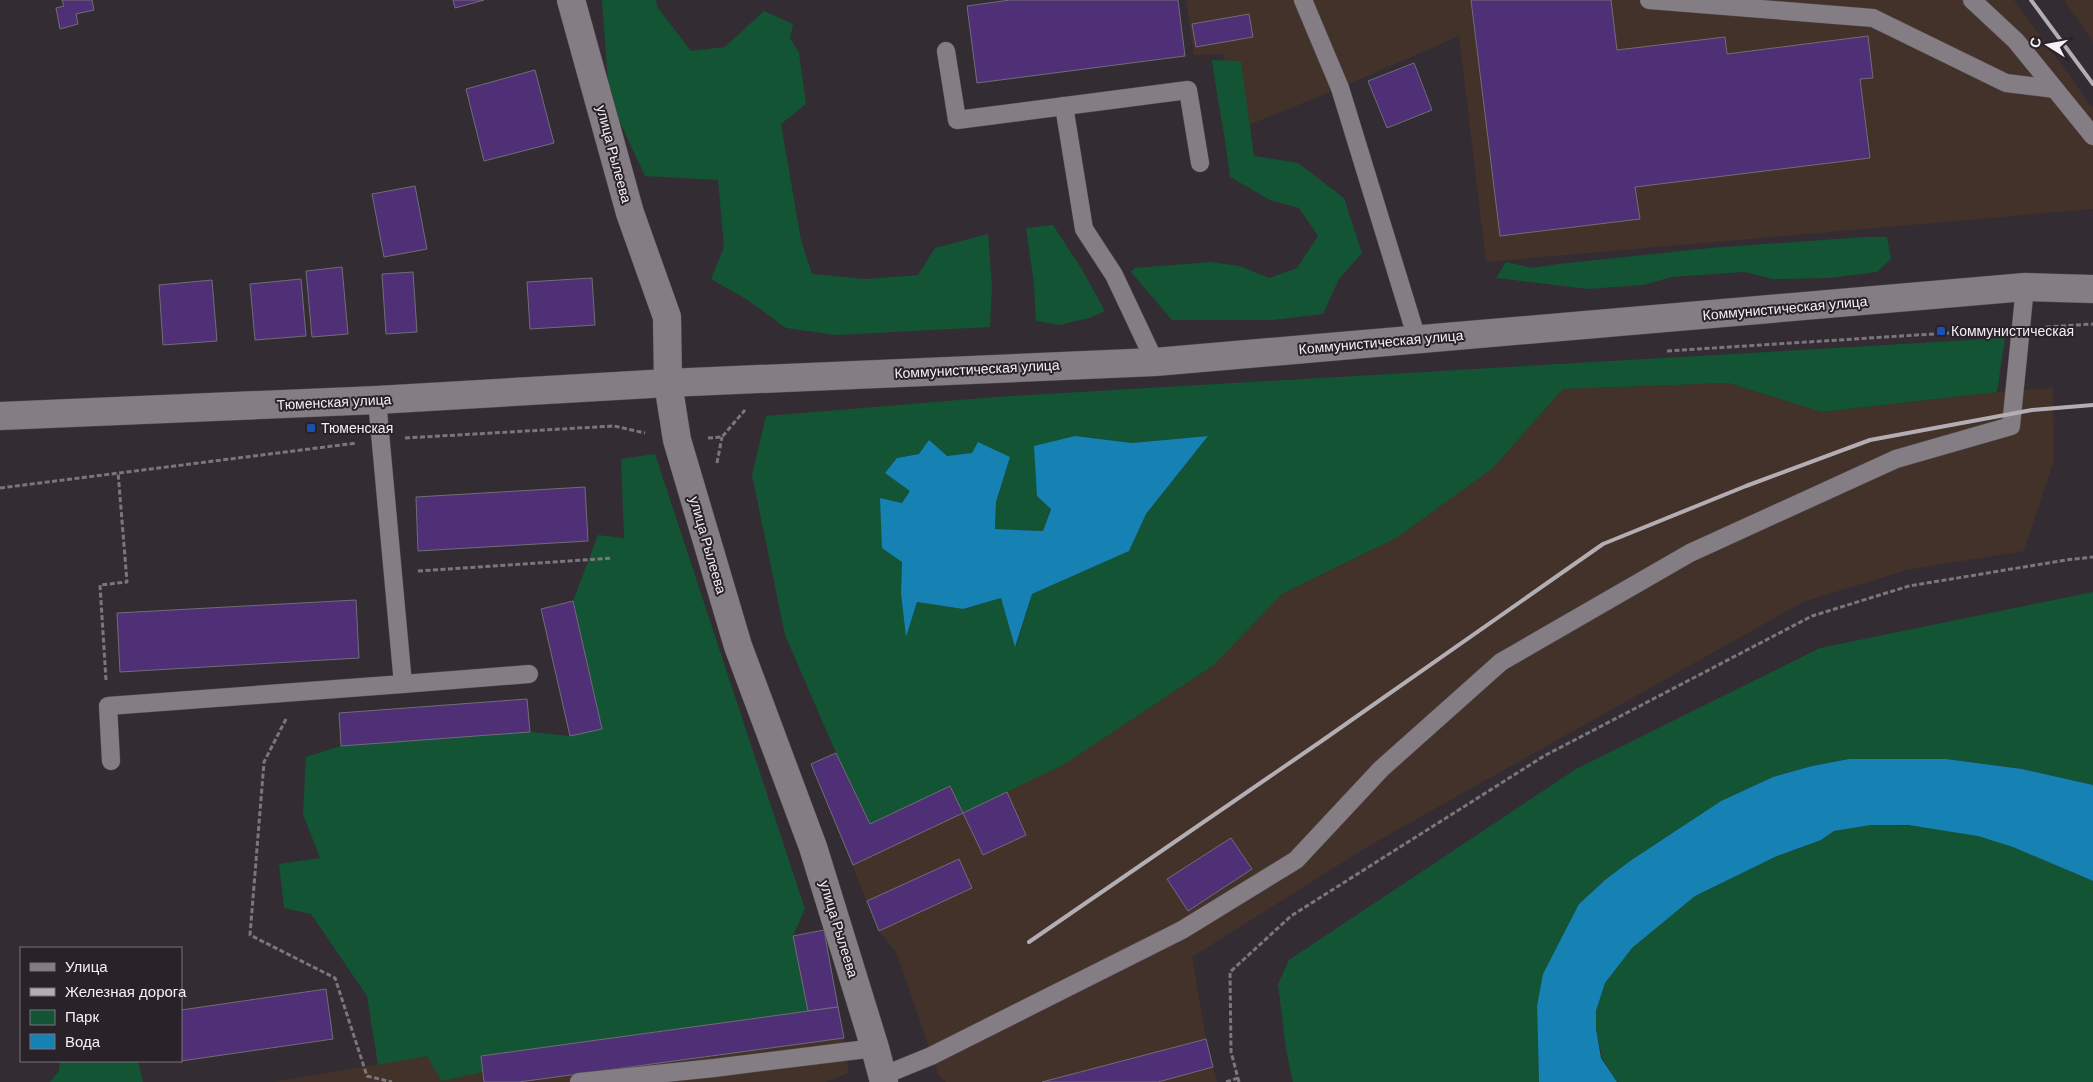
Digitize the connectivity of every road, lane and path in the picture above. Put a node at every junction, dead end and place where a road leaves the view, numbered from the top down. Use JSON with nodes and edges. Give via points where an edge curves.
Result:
{"nodes":[{"id":1,"x":571,"y":0,"type":"edge"},
{"id":2,"x":1302,"y":0,"type":"edge"},
{"id":3,"x":1648,"y":0,"type":"edge"},
{"id":4,"x":1972,"y":0,"type":"edge"},
{"id":5,"x":946,"y":51,"type":"dead end"},
{"id":6,"x":2056,"y":90,"type":"junction"},
{"id":7,"x":1064,"y":106,"type":"junction"},
{"id":8,"x":2093,"y":136,"type":"edge"},
{"id":9,"x":1200,"y":163,"type":"dead end"},
{"id":10,"x":2025,"y":287,"type":"junction"},
{"id":11,"x":2093,"y":289,"type":"edge"},
{"id":12,"x":1417,"y":339,"type":"junction"},
{"id":13,"x":1155,"y":362,"type":"junction"},
{"id":14,"x":668,"y":383,"type":"junction"},
{"id":15,"x":377,"y":400,"type":"junction"},
{"id":16,"x":0,"y":416,"type":"edge"},
{"id":17,"x":118,"y":472,"type":"dead end"},
{"id":18,"x":612,"y":558,"type":"dead end"},
{"id":19,"x":2093,"y":558,"type":"edge"},
{"id":20,"x":393,"y":573,"type":"junction"},
{"id":21,"x":529,"y":674,"type":"dead end"},
{"id":22,"x":403,"y":684,"type":"junction"},
{"id":23,"x":299,"y":692,"type":"junction"},
{"id":24,"x":108,"y":706,"type":"junction"},
{"id":25,"x":111,"y":761,"type":"dead end"},
{"id":26,"x":875,"y":1048,"type":"junction"},
{"id":27,"x":883,"y":1079,"type":"edge"},
{"id":28,"x":1239,"y":1080,"type":"edge"},
{"id":29,"x":392,"y":1082,"type":"edge"},
{"id":30,"x":579,"y":1082,"type":"edge"},
{"id":31,"x":1226,"y":1082,"type":"edge"}],
"edges":[{"from":1,"to":14,"type":"street","name":"улица Рылеева","via":[[630,213],[668,317]]},
{"from":2,"to":12,"type":"lane","via":[[1340,88]]},
{"from":3,"to":6,"type":"lane","via":[[1874,18],[2006,83]]},
{"from":4,"to":6,"type":"lane","via":[[2016,41]]},
{"from":5,"to":7,"type":"lane","via":[[957,120]]},
{"from":6,"to":8,"type":"lane"},
{"from":7,"to":9,"type":"lane","via":[[1188,90]]},
{"from":7,"to":13,"type":"lane","via":[[1084,229],[1114,275]]},
{"from":10,"to":11,"type":"street","name":"Коммунистическая улица"},
{"from":10,"to":12,"type":"street","name":"Коммунистическая улица"},
{"from":10,"to":27,"type":"lane","via":[[2011,426],[1896,459],[1690,553],[1552,632],[1501,662],[1381,769],[1296,860],[1182,930]]},
{"from":12,"to":13,"type":"street","name":"Коммунистическая улица"},
{"from":13,"to":14,"type":"street","name":"Коммунистическая улица"},
{"from":14,"to":15,"type":"street","name":"Тюменская улица"},
{"from":14,"to":26,"type":"street","name":"улица Рылеева","via":[[677,440],[738,646],[813,847]]},
{"from":15,"to":16,"type":"street","name":"Тюменская улица"},
{"from":15,"to":20,"type":"lane"},
{"from":17,"to":24,"type":"path","via":[[127,582],[100,586]]},
{"from":18,"to":20,"type":"path"},
{"from":19,"to":28,"type":"path","via":[[1910,586],[1812,616],[1544,756],[1291,916],[1230,972],[1231,1052]]},
{"from":20,"to":22,"type":"lane"},
{"from":21,"to":22,"type":"lane"},
{"from":22,"to":23,"type":"lane"},
{"from":23,"to":24,"type":"lane"},
{"from":23,"to":29,"type":"path","via":[[264,762],[250,935],[335,978],[367,1076]]},
{"from":24,"to":25,"type":"lane"},
{"from":26,"to":27,"type":"street","name":"улица Рылеева"},
{"from":26,"to":30,"type":"lane"},
{"from":28,"to":31,"type":"path"}]}
